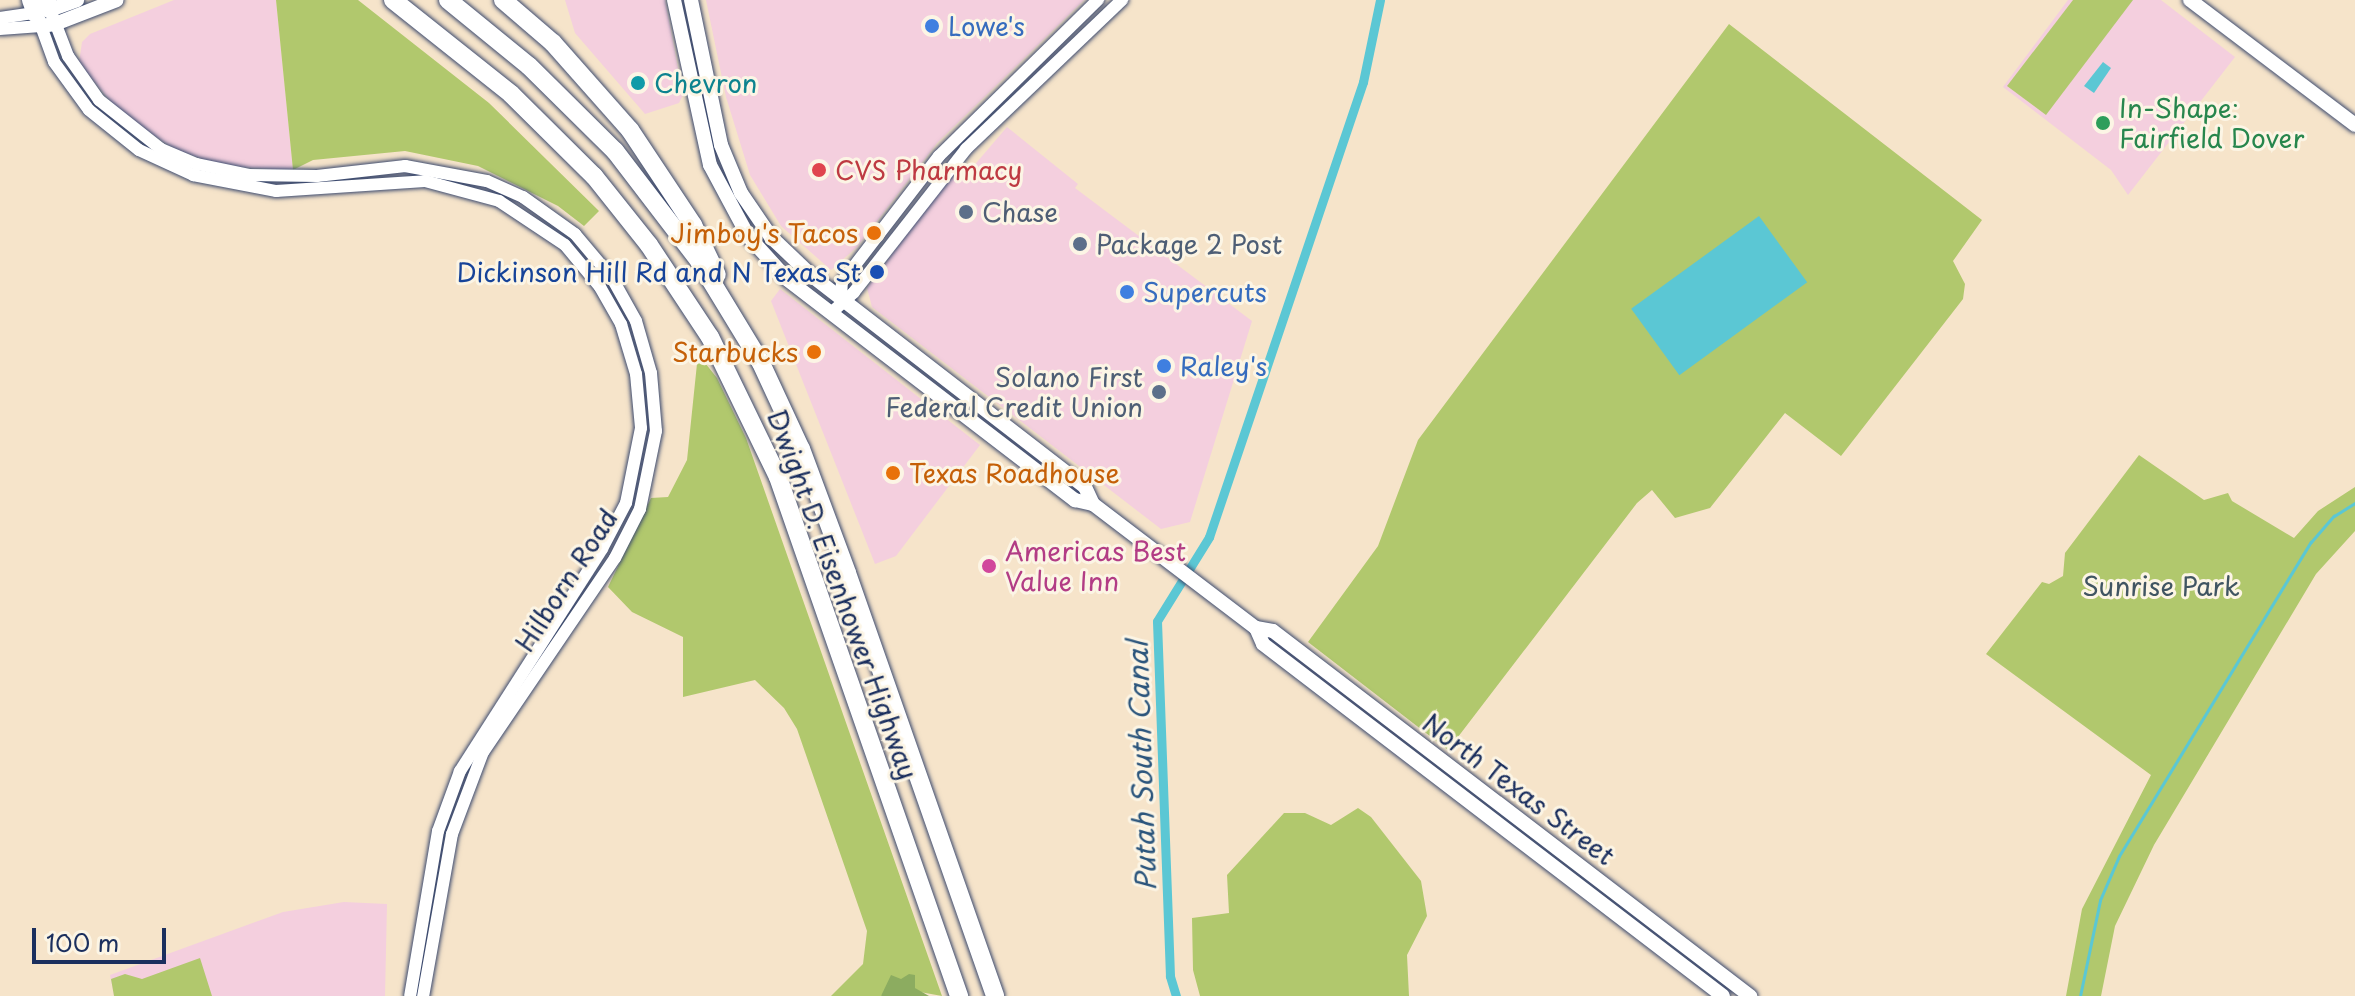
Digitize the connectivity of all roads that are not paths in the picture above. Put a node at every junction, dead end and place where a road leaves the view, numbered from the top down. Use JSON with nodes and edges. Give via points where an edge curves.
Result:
{"nodes":[{"id":1,"x":77,"y":0,"type":"edge"},
{"id":2,"x":117,"y":0,"type":"edge"},
{"id":3,"x":393,"y":0,"type":"edge"},
{"id":4,"x":448,"y":0,"type":"edge"},
{"id":5,"x":674,"y":0,"type":"edge"},
{"id":6,"x":691,"y":0,"type":"edge"},
{"id":7,"x":1098,"y":0,"type":"edge"},
{"id":8,"x":1122,"y":0,"type":"edge"},
{"id":9,"x":2190,"y":0,"type":"edge"},
{"id":10,"x":510,"y":3,"type":"edge"},
{"id":11,"x":43,"y":12,"type":"edge"},
{"id":12,"x":0,"y":18,"type":"edge"},
{"id":13,"x":0,"y":29,"type":"edge"},
{"id":14,"x":2355,"y":125,"type":"edge"},
{"id":15,"x":723,"y":297,"type":"junction"},
{"id":16,"x":841,"y":299,"type":"junction"},
{"id":17,"x":831,"y":313,"type":"junction"},
{"id":18,"x":1093,"y":504,"type":"junction"},
{"id":19,"x":1256,"y":628,"type":"junction"},
{"id":20,"x":410,"y":996,"type":"edge"},
{"id":21,"x":423,"y":996,"type":"edge"},
{"id":22,"x":959,"y":996,"type":"edge"},
{"id":23,"x":995,"y":996,"type":"edge"},
{"id":24,"x":1723,"y":996,"type":"edge"},
{"id":25,"x":1750,"y":996,"type":"edge"}],
"edges":[{"from":1,"to":11,"type":"main road"},
{"from":2,"to":11,"type":"main road"},
{"from":3,"to":22,"type":"highway","name":"Dwight D. Eisenhower Highway","via":[[511,94],[594,176],[649,245],[710,337],[778,477]]},
{"from":4,"to":15,"type":"highway","name":"Dwight D. Eisenhower Highway","via":[[529,66],[615,151]]},
{"from":5,"to":17,"type":"main road","name":"North Texas Street","via":[[705,150],[726,200],[768,260]]},
{"from":6,"to":16,"type":"main road","name":"North Texas Street","via":[[716,128],[733,178],[780,248]]},
{"from":7,"to":16,"type":"street","via":[[939,156],[842,282]]},
{"from":8,"to":16,"type":"street","via":[[966,149],[854,292]]},
{"from":9,"to":14,"type":"main road"},
{"from":10,"to":15,"type":"highway","via":[[630,130],[710,254]]},
{"from":11,"to":12,"type":"street"},
{"from":11,"to":13,"type":"street"},
{"from":11,"to":20,"type":"street","name":"Hilborn Road","via":[[54,62],[89,110],[113,133],[157,160],[245,189],[403,181],[479,194],[524,215],[565,245],[600,287],[621,324],[636,374],[641,428],[626,503],[460,771],[438,831]]},
{"from":11,"to":21,"type":"street","name":"Hilborn Road","via":[[99,100],[161,149],[197,164],[249,175],[317,176],[405,166],[487,181],[523,197],[575,234],[612,278],[636,321],[651,373],[655,420],[640,509],[615,558],[483,752],[452,834]]},
{"from":15,"to":23,"type":"highway","name":"Dwight D. Eisenhower Highway","via":[[801,449]]},
{"from":16,"to":17,"type":"street"},
{"from":16,"to":18,"type":"main road","name":"North Texas Street","via":[[1085,487]]},
{"from":17,"to":18,"type":"main road","name":"North Texas Street","via":[[1075,500]]},
{"from":18,"to":19,"type":"main road","name":"North Texas Street"},
{"from":19,"to":24,"type":"main road","name":"North Texas Street","via":[[1263,644]]},
{"from":19,"to":25,"type":"main road","name":"North Texas Street","via":[[1273,631]]}]}
